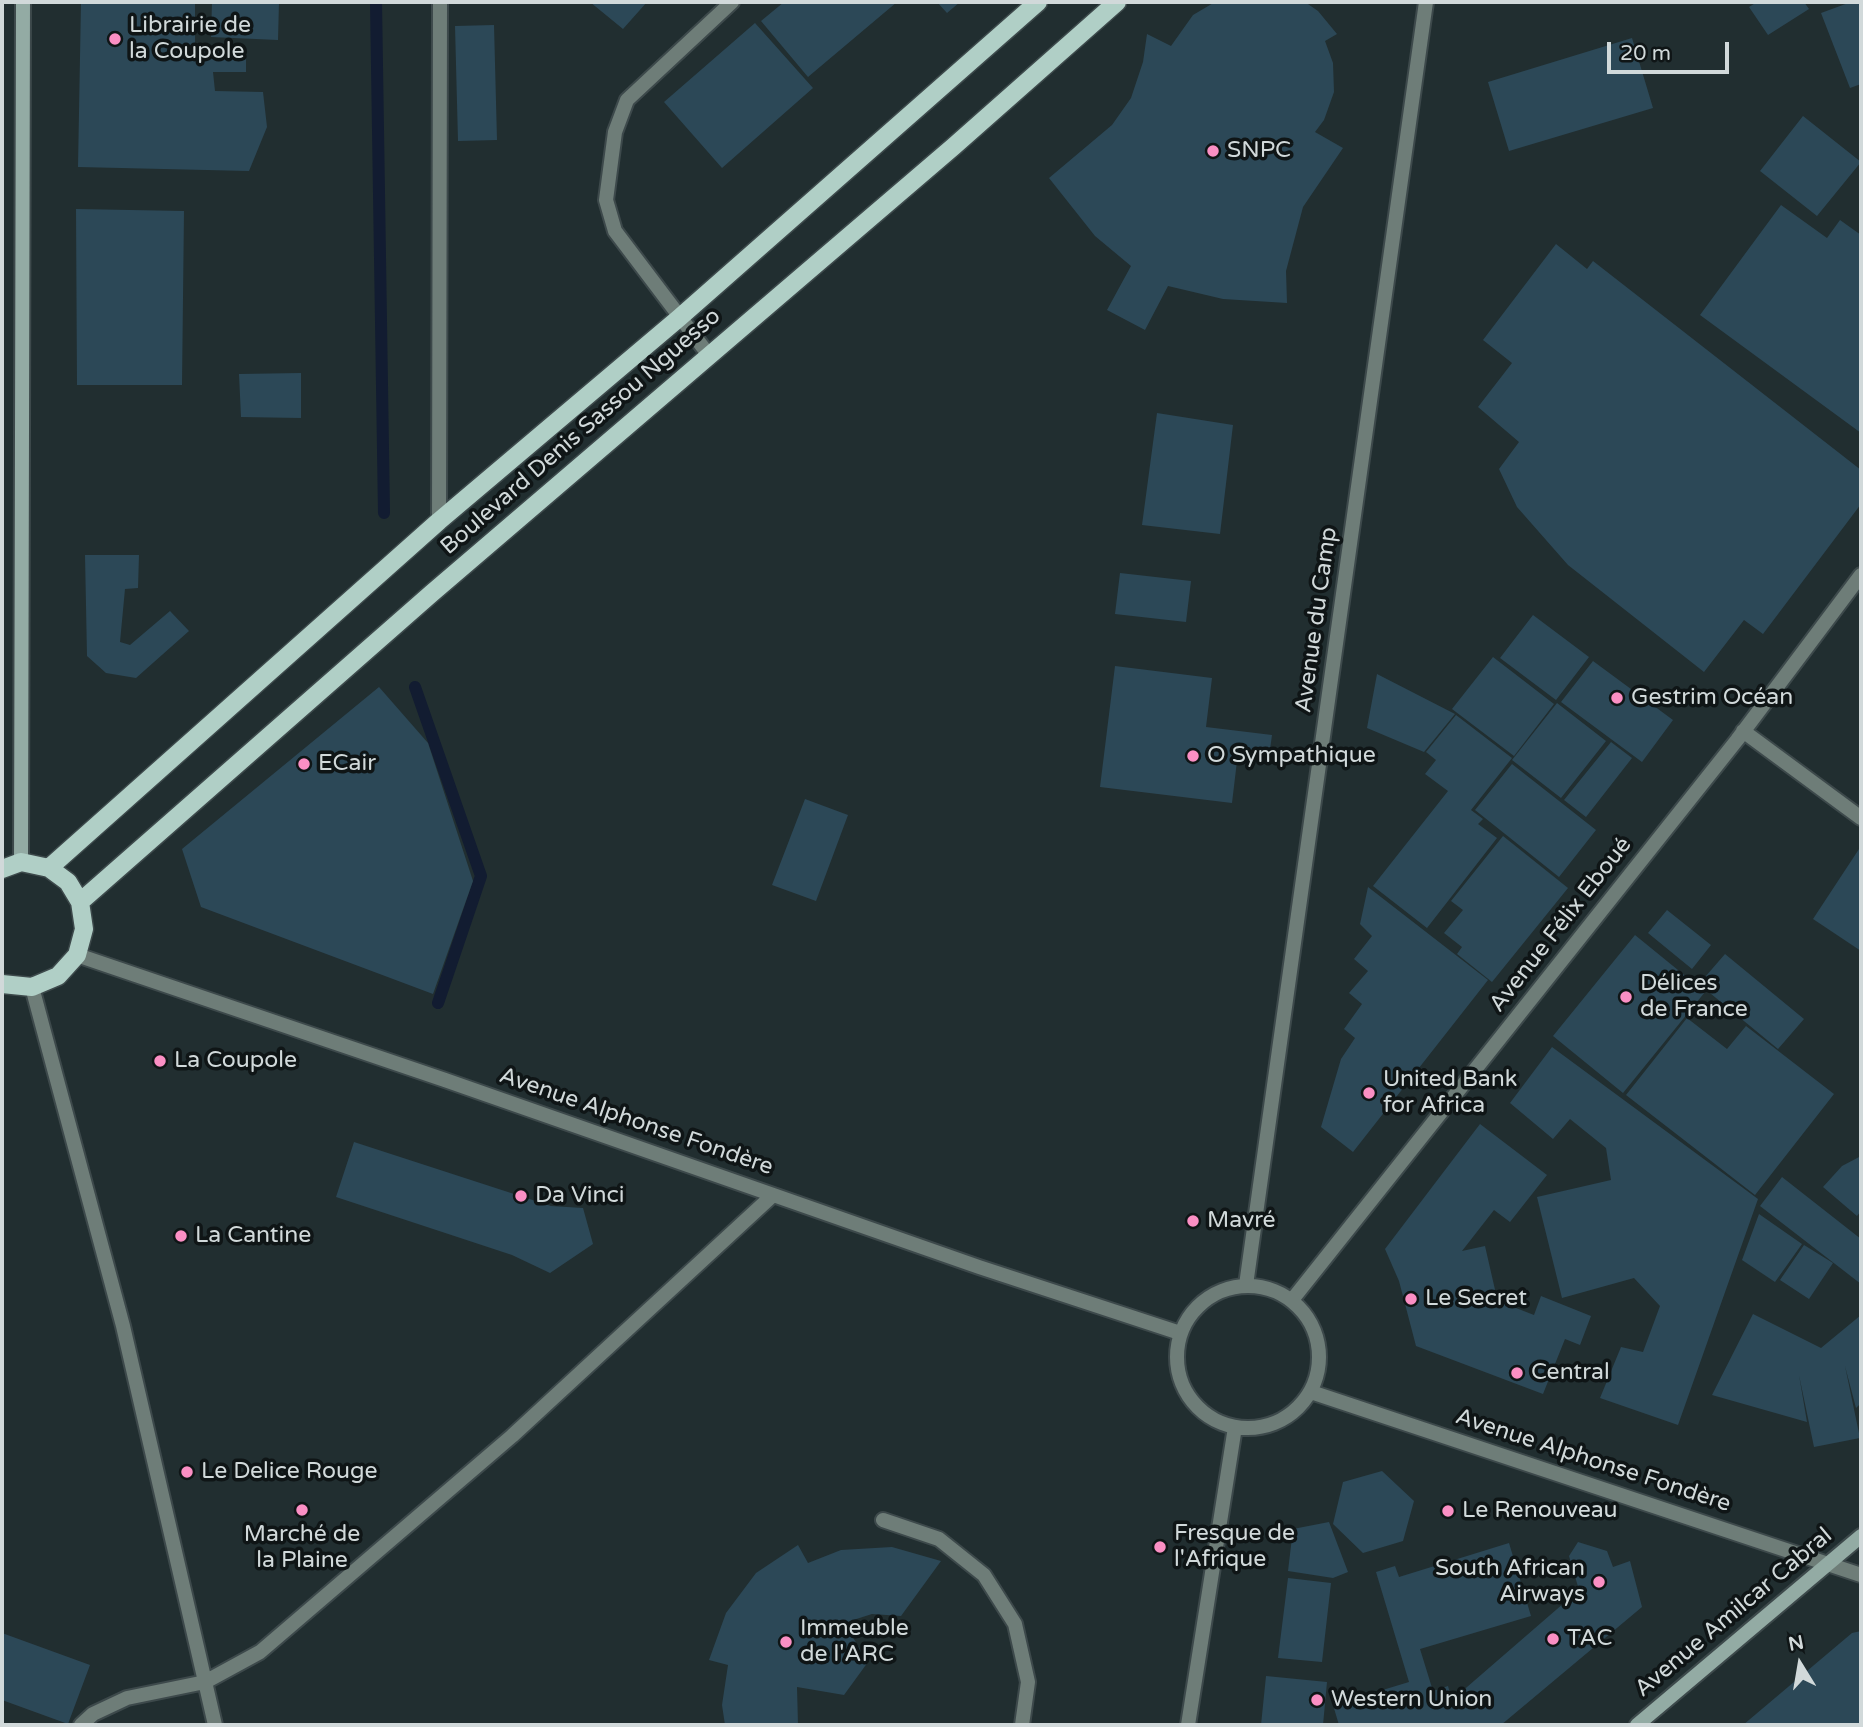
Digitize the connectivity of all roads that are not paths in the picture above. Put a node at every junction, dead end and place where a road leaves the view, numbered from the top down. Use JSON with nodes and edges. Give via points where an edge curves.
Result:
{"nodes":[{"id":1,"x":23,"y":2,"type":"edge"},
{"id":2,"x":440,"y":2,"type":"edge"},
{"id":3,"x":733,"y":2,"type":"edge"},
{"id":4,"x":1038,"y":2,"type":"edge"},
{"id":5,"x":1117,"y":2,"type":"edge"},
{"id":6,"x":1426,"y":2,"type":"edge"},
{"id":7,"x":679,"y":318,"type":"junction"},
{"id":8,"x":708,"y":355,"type":"junction"},
{"id":9,"x":439,"y":521,"type":"junction"},
{"id":10,"x":1861,"y":575,"type":"edge"},
{"id":11,"x":1742,"y":731,"type":"junction"},
{"id":12,"x":1861,"y":818,"type":"edge"},
{"id":13,"x":21,"y":862,"type":"junction"},
{"id":14,"x":49,"y":868,"type":"junction"},
{"id":15,"x":2,"y":869,"type":"edge"},
{"id":16,"x":80,"y":902,"type":"junction"},
{"id":17,"x":77,"y":955,"type":"junction"},
{"id":18,"x":2,"y":984,"type":"edge"},
{"id":19,"x":32,"y":987,"type":"junction"},
{"id":20,"x":773,"y":1195,"type":"junction"},
{"id":21,"x":1245,"y":1285,"type":"junction"},
{"id":22,"x":1292,"y":1300,"type":"junction"},
{"id":23,"x":1180,"y":1333,"type":"junction"},
{"id":24,"x":1311,"y":1392,"type":"junction"},
{"id":25,"x":1235,"y":1427,"type":"junction"},
{"id":26,"x":883,"y":1520,"type":"dead end"},
{"id":27,"x":1861,"y":1536,"type":"edge"},
{"id":28,"x":1829,"y":1564,"type":"junction"},
{"id":29,"x":1861,"y":1575,"type":"edge"},
{"id":30,"x":205,"y":1682,"type":"junction"},
{"id":31,"x":81,"y":1725,"type":"edge"},
{"id":32,"x":215,"y":1725,"type":"edge"},
{"id":33,"x":1022,"y":1725,"type":"edge"},
{"id":34,"x":1188,"y":1725,"type":"edge"},
{"id":35,"x":1637,"y":1725,"type":"edge"}],
"edges":[{"from":1,"to":13,"type":"main road"},
{"from":2,"to":9,"type":"street"},
{"from":3,"to":7,"type":"street","via":[[644,81],[628,100],[615,132],[606,200],[615,231]]},
{"from":4,"to":7,"type":"main road","name":"Boulevard Denis Sassou Nguesso"},
{"from":5,"to":8,"type":"main road","name":"Boulevard Denis Sassou Nguesso"},
{"from":6,"to":21,"type":"street","name":"Avenue du Camp"},
{"from":7,"to":8,"type":"street"},
{"from":7,"to":9,"type":"main road","name":"Boulevard Denis Sassou Nguesso"},
{"from":8,"to":16,"type":"main road","name":"Boulevard Denis Sassou Nguesso"},
{"from":9,"to":14,"type":"main road","name":"Boulevard Denis Sassou Nguesso"},
{"from":10,"to":11,"type":"street","name":"Avenue Félix Eboué"},
{"from":11,"to":12,"type":"street"},
{"from":11,"to":22,"type":"street","name":"Avenue Félix Eboué"},
{"from":13,"to":14,"type":"main road"},
{"from":13,"to":15,"type":"main road"},
{"from":14,"to":16,"type":"main road","via":[[68,882]]},
{"from":16,"to":17,"type":"main road","via":[[84,929]]},
{"from":17,"to":19,"type":"main road","via":[[58,975]]},
{"from":17,"to":20,"type":"street","name":"Avenue Alphonse Fondère"},
{"from":18,"to":19,"type":"main road"},
{"from":19,"to":30,"type":"street","via":[[123,1326]]},
{"from":20,"to":23,"type":"street","name":"Avenue Alphonse Fondère"},
{"from":20,"to":30,"type":"street","via":[[512,1436],[292,1626],[260,1652]]},
{"from":21,"to":22,"type":"street","via":[[1262,1286]]},
{"from":21,"to":23,"type":"street","via":[[1218,1291],[1195,1309]]},
{"from":22,"to":24,"type":"street","via":[[1313,1326],[1320,1359]]},
{"from":23,"to":25,"type":"street","via":[[1176,1357],[1180,1382],[1193,1403],[1212,1419]]},
{"from":24,"to":25,"type":"street","via":[[1291,1414],[1265,1426]]},
{"from":24,"to":28,"type":"street","name":"Avenue Alphonse Fondère"},
{"from":25,"to":34,"type":"street"},
{"from":26,"to":33,"type":"street","via":[[939,1539],[984,1575],[1015,1624],[1028,1682]]},
{"from":27,"to":28,"type":"main road","name":"Avenue Amilcar Cabral"},
{"from":28,"to":29,"type":"street","name":"Avenue Alphonse Fondère"},
{"from":28,"to":35,"type":"main road","name":"Avenue Amilcar Cabral"},
{"from":30,"to":31,"type":"street","via":[[127,1698]]},
{"from":30,"to":32,"type":"street"}]}
